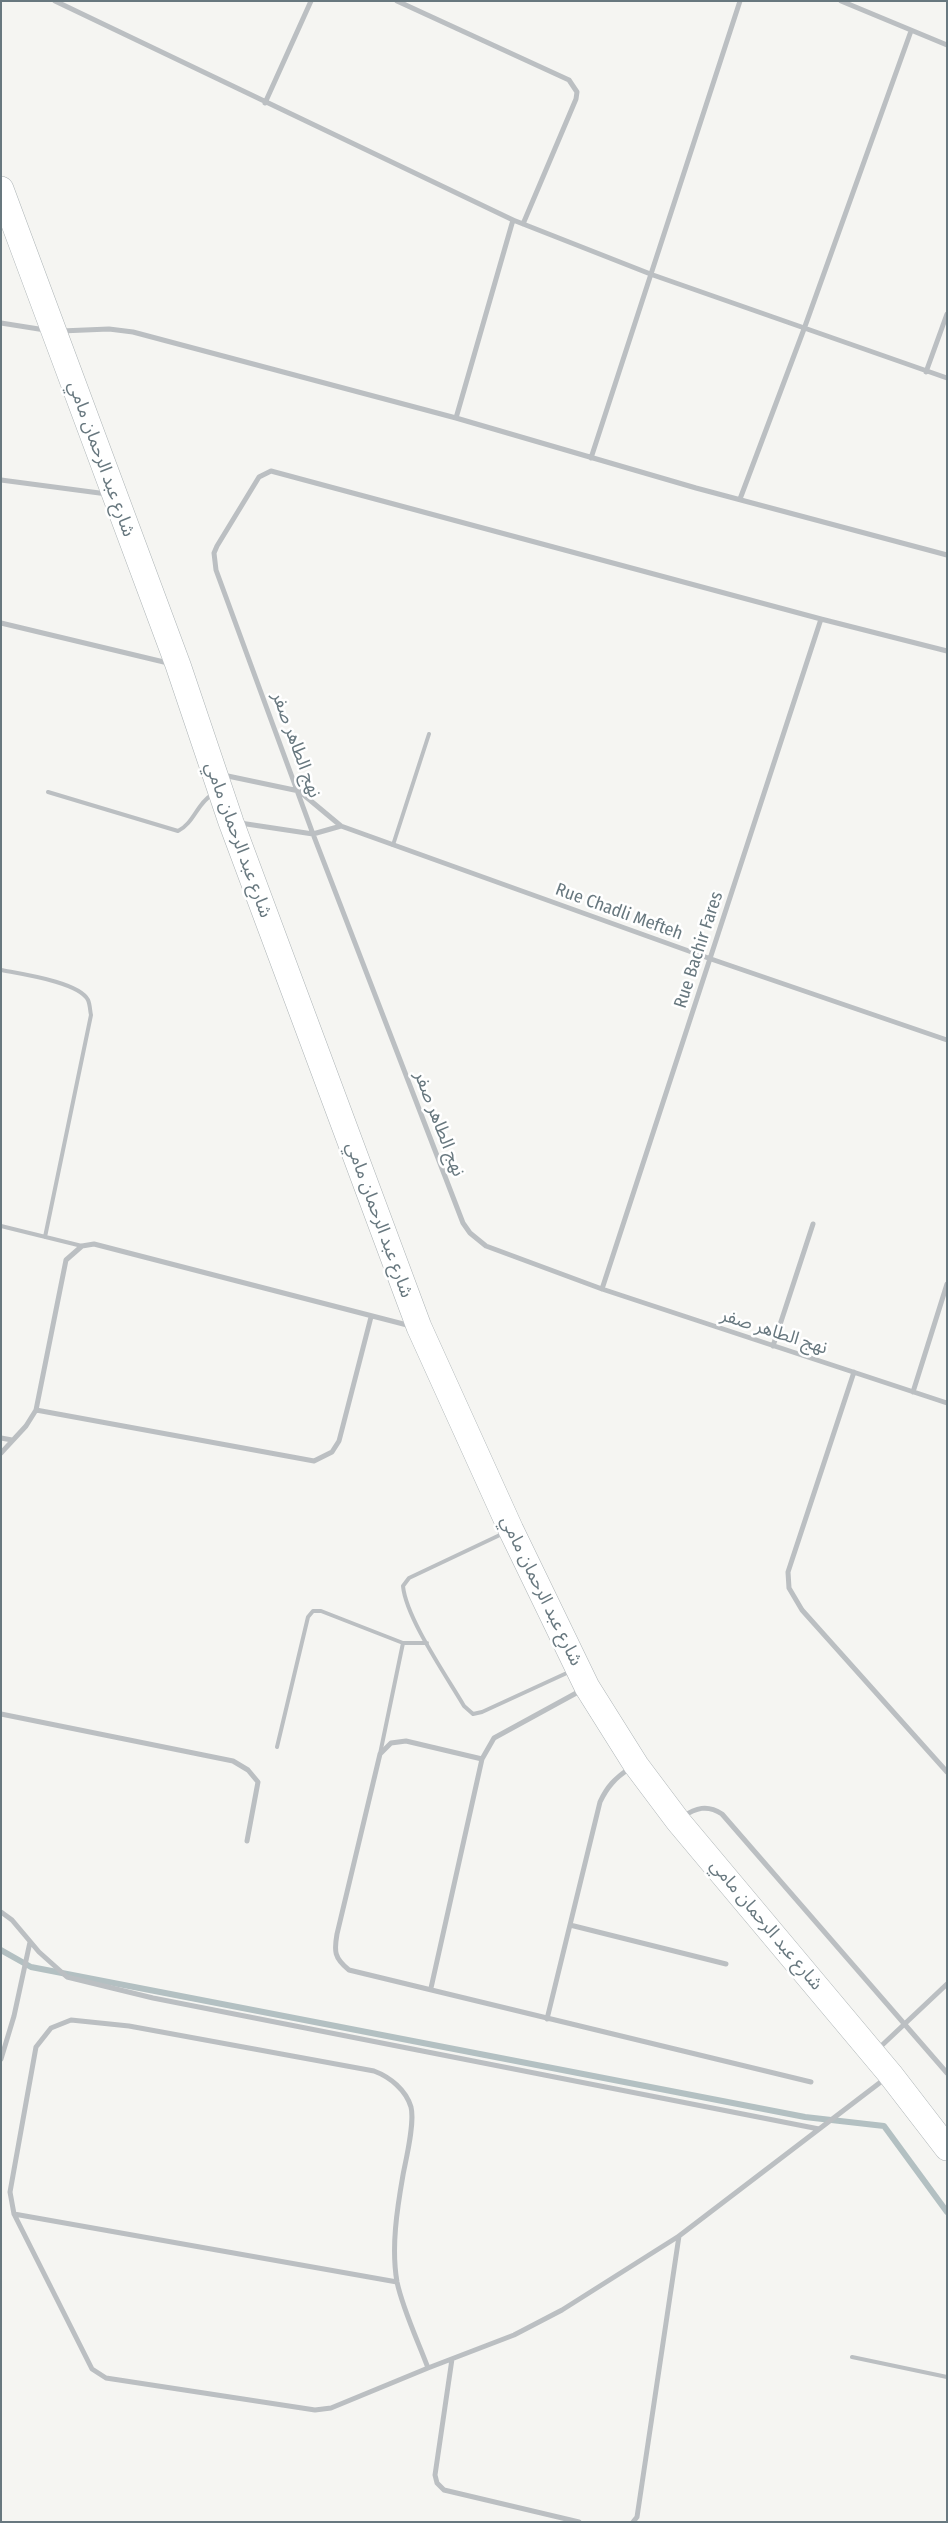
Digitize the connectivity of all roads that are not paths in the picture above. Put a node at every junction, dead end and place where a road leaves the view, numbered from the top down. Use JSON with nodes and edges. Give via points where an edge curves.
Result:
{"nodes":[{"id":1,"x":55,"y":1,"type":"edge"},
{"id":2,"x":311,"y":1,"type":"edge"},
{"id":3,"x":397,"y":1,"type":"edge"},
{"id":4,"x":740,"y":1,"type":"edge"},
{"id":5,"x":840,"y":1,"type":"edge"},
{"id":6,"x":911,"y":31,"type":"junction"},
{"id":7,"x":947,"y":45,"type":"edge"},
{"id":8,"x":265,"y":103,"type":"junction"},
{"id":9,"x":1,"y":189,"type":"edge"},
{"id":10,"x":513,"y":220,"type":"junction"},
{"id":11,"x":523,"y":224,"type":"junction"},
{"id":12,"x":653,"y":275,"type":"junction"},
{"id":13,"x":947,"y":314,"type":"edge"},
{"id":14,"x":1,"y":323,"type":"edge"},
{"id":15,"x":804,"y":329,"type":"junction"},
{"id":16,"x":54,"y":332,"type":"junction"},
{"id":17,"x":926,"y":372,"type":"junction"},
{"id":18,"x":947,"y":378,"type":"edge"},
{"id":19,"x":456,"y":418,"type":"junction"},
{"id":20,"x":592,"y":458,"type":"junction"},
{"id":21,"x":1,"y":480,"type":"edge"},
{"id":22,"x":114,"y":495,"type":"junction"},
{"id":23,"x":740,"y":499,"type":"junction"},
{"id":24,"x":947,"y":555,"type":"edge"},
{"id":25,"x":821,"y":619,"type":"junction"},
{"id":26,"x":1,"y":623,"type":"edge"},
{"id":27,"x":947,"y":651,"type":"edge"},
{"id":28,"x":178,"y":665,"type":"junction"},
{"id":29,"x":429,"y":734,"type":"dead end"},
{"id":30,"x":217,"y":782,"type":"junction"},
{"id":31,"x":48,"y":792,"type":"dead end"},
{"id":32,"x":299,"y":792,"type":"junction"},
{"id":33,"x":231,"y":822,"type":"junction"},
{"id":34,"x":340,"y":826,"type":"junction"},
{"id":35,"x":312,"y":834,"type":"junction"},
{"id":36,"x":393,"y":845,"type":"junction"},
{"id":37,"x":711,"y":959,"type":"junction"},
{"id":38,"x":1,"y":970,"type":"edge"},
{"id":39,"x":947,"y":1040,"type":"edge"},
{"id":40,"x":813,"y":1224,"type":"dead end"},
{"id":41,"x":1,"y":1226,"type":"edge"},
{"id":42,"x":45,"y":1237,"type":"junction"},
{"id":43,"x":82,"y":1246,"type":"junction"},
{"id":44,"x":947,"y":1284,"type":"edge"},
{"id":45,"x":602,"y":1290,"type":"junction"},
{"id":46,"x":371,"y":1317,"type":"junction"},
{"id":47,"x":419,"y":1327,"type":"junction"},
{"id":48,"x":773,"y":1346,"type":"junction"},
{"id":49,"x":854,"y":1372,"type":"junction"},
{"id":50,"x":913,"y":1392,"type":"junction"},
{"id":51,"x":947,"y":1403,"type":"edge"},
{"id":52,"x":36,"y":1410,"type":"junction"},
{"id":53,"x":1,"y":1438,"type":"edge"},
{"id":54,"x":12,"y":1440,"type":"junction"},
{"id":55,"x":1,"y":1453,"type":"edge"},
{"id":56,"x":511,"y":1530,"type":"junction"},
{"id":57,"x":402,"y":1643,"type":"junction"},
{"id":58,"x":427,"y":1643,"type":"junction"},
{"id":59,"x":582,"y":1677,"type":"junction"},
{"id":60,"x":1,"y":1714,"type":"edge"},
{"id":61,"x":277,"y":1747,"type":"dead end"},
{"id":62,"x":380,"y":1754,"type":"junction"},
{"id":63,"x":482,"y":1758,"type":"junction"},
{"id":64,"x":636,"y":1765,"type":"junction"},
{"id":65,"x":947,"y":1772,"type":"edge"},
{"id":66,"x":678,"y":1821,"type":"junction"},
{"id":67,"x":248,"y":1841,"type":"dead end"},
{"id":68,"x":1,"y":1912,"type":"edge"},
{"id":69,"x":570,"y":1925,"type":"junction"},
{"id":70,"x":30,"y":1942,"type":"junction"},
{"id":71,"x":726,"y":1964,"type":"dead end"},
{"id":72,"x":947,"y":1984,"type":"edge"},
{"id":73,"x":430,"y":1988,"type":"junction"},
{"id":74,"x":547,"y":2019,"type":"junction"},
{"id":75,"x":904,"y":2024,"type":"junction"},
{"id":76,"x":872,"y":2054,"type":"junction"},
{"id":77,"x":1,"y":2059,"type":"edge"},
{"id":78,"x":947,"y":2073,"type":"edge"},
{"id":79,"x":890,"y":2074,"type":"junction"},
{"id":80,"x":811,"y":2082,"type":"dead end"},
{"id":81,"x":819,"y":2130,"type":"junction"},
{"id":82,"x":947,"y":2148,"type":"edge"},
{"id":83,"x":14,"y":2214,"type":"junction"},
{"id":84,"x":679,"y":2236,"type":"junction"},
{"id":85,"x":397,"y":2282,"type":"junction"},
{"id":86,"x":852,"y":2357,"type":"dead end"},
{"id":87,"x":452,"y":2359,"type":"junction"},
{"id":88,"x":428,"y":2368,"type":"junction"},
{"id":89,"x":947,"y":2377,"type":"edge"},
{"id":90,"x":579,"y":2522,"type":"edge"},
{"id":91,"x":633,"y":2522,"type":"edge"}],
"edges":[{"from":1,"to":8,"type":"street"},
{"from":2,"to":8,"type":"street"},
{"from":3,"to":11,"type":"street","via":[[574,85],[576,99]]},
{"from":4,"to":12,"type":"street"},
{"from":5,"to":6,"type":"street"},
{"from":6,"to":7,"type":"street"},
{"from":6,"to":15,"type":"street"},
{"from":8,"to":10,"type":"street"},
{"from":9,"to":16,"type":"street","name":"شارع عبد الرحمان مامي"},
{"from":10,"to":11,"type":"street"},
{"from":10,"to":19,"type":"street"},
{"from":11,"to":12,"type":"street"},
{"from":12,"to":15,"type":"street"},
{"from":12,"to":20,"type":"street"},
{"from":13,"to":17,"type":"street"},
{"from":14,"to":16,"type":"street"},
{"from":15,"to":17,"type":"street"},
{"from":15,"to":23,"type":"street"},
{"from":16,"to":19,"type":"street","via":[[109,329],[133,332]]},
{"from":16,"to":22,"type":"street","name":"شارع عبد الرحمان مامي"},
{"from":17,"to":18,"type":"street"},
{"from":19,"to":20,"type":"street"},
{"from":20,"to":23,"type":"street"},
{"from":21,"to":22,"type":"street"},
{"from":22,"to":28,"type":"street","name":"شارع عبد الرحمان مامي"},
{"from":23,"to":24,"type":"street"},
{"from":25,"to":27,"type":"street"},
{"from":25,"to":32,"type":"street","name":"نهج الطاهر صفر","via":[[271,471],[259,477],[214,554],[216,570]]},
{"from":25,"to":37,"type":"street","name":"Rue Bachir Fares"},
{"from":26,"to":28,"type":"street"},
{"from":28,"to":30,"type":"street","name":"شارع عبد الرحمان مامي"},
{"from":29,"to":36,"type":"lane"},
{"from":30,"to":31,"type":"lane","via":[[184,828],[178,831]]},
{"from":30,"to":32,"type":"street"},
{"from":30,"to":33,"type":"street","name":"شارع عبد الرحمان مامي"},
{"from":32,"to":34,"type":"street","name":"Rue Chadli Mefteh"},
{"from":32,"to":35,"type":"street","name":"نهج الطاهر صفر"},
{"from":33,"to":35,"type":"street"},
{"from":33,"to":47,"type":"street","name":"شارع عبد الرحمان مامي"},
{"from":34,"to":35,"type":"street"},
{"from":34,"to":36,"type":"street","name":"Rue Chadli Mefteh"},
{"from":35,"to":45,"type":"street","name":"نهج الطاهر صفر","via":[[462,1223],[486,1246]]},
{"from":36,"to":37,"type":"street","name":"Rue Chadli Mefteh"},
{"from":37,"to":39,"type":"street","name":"Rue Chadli Mefteh"},
{"from":37,"to":45,"type":"street","name":"Rue Bachir Fares"},
{"from":38,"to":42,"type":"lane","via":[[74,989],[88,1000],[91,1015]]},
{"from":40,"to":48,"type":"street"},
{"from":41,"to":42,"type":"lane"},
{"from":42,"to":43,"type":"lane"},
{"from":43,"to":46,"type":"street","via":[[94,1244]]},
{"from":43,"to":52,"type":"street","via":[[66,1260]]},
{"from":44,"to":50,"type":"street"},
{"from":45,"to":48,"type":"street","name":"نهج الطاهر صفر"},
{"from":46,"to":47,"type":"street"},
{"from":46,"to":52,"type":"street","via":[[339,1441],[332,1452],[314,1462]]},
{"from":47,"to":56,"type":"street","name":"شارع عبد الرحمان مامي"},
{"from":48,"to":49,"type":"street","name":"نهج الطاهر صفر"},
{"from":49,"to":50,"type":"street","name":"نهج الطاهر صفر"},
{"from":49,"to":65,"type":"street","via":[[788,1572],[789,1588],[802,1610]]},
{"from":50,"to":51,"type":"street","name":"نهج الطاهر صفر"},
{"from":52,"to":54,"type":"street"},
{"from":53,"to":54,"type":"street"},
{"from":54,"to":55,"type":"street"},
{"from":56,"to":58,"type":"lane","via":[[409,1578],[403,1586],[404,1597]]},
{"from":56,"to":59,"type":"street","name":"شارع عبد الرحمان مامي"},
{"from":57,"to":58,"type":"lane"},
{"from":57,"to":61,"type":"lane","via":[[321,1611],[313,1611],[308,1617]]},
{"from":57,"to":62,"type":"lane"},
{"from":58,"to":59,"type":"lane","via":[[472,1714]]},
{"from":59,"to":63,"type":"street","via":[[494,1738]]},
{"from":59,"to":64,"type":"street","name":"شارع عبد الرحمان مامي"},
{"from":60,"to":67,"type":"street","via":[[233,1762],[248,1770],[258,1782]]},
{"from":62,"to":63,"type":"street","via":[[392,1743],[406,1741]]},
{"from":62,"to":73,"type":"street","via":[[334,1951],[339,1962],[349,1970]]},
{"from":63,"to":73,"type":"street"},
{"from":64,"to":66,"type":"street","name":"شارع عبد الرحمان مامي"},
{"from":64,"to":69,"type":"street","via":[[618,1776],[600,1802]]},
{"from":66,"to":75,"type":"street","via":[[693,1810],[702,1808],[722,1814]]},
{"from":66,"to":76,"type":"street","name":"شارع عبد الرحمان مامي"},
{"from":68,"to":70,"type":"street"},
{"from":69,"to":71,"type":"street"},
{"from":69,"to":74,"type":"street"},
{"from":70,"to":77,"type":"street"},
{"from":70,"to":81,"type":"street","via":[[67,1977],[153,1998]]},
{"from":72,"to":75,"type":"street"},
{"from":73,"to":74,"type":"street"},
{"from":74,"to":80,"type":"street"},
{"from":75,"to":76,"type":"street"},
{"from":75,"to":78,"type":"street"},
{"from":76,"to":79,"type":"street","name":"شارع عبد الرحمان مامي"},
{"from":79,"to":81,"type":"street"},
{"from":79,"to":82,"type":"street","name":"شارع عبد الرحمان مامي"},
{"from":81,"to":84,"type":"street"},
{"from":83,"to":85,"type":"street"},
{"from":83,"to":85,"type":"street","via":[[11,2177],[36,2046],[51,2028],[71,2020],[143,2028],[369,2070],[390,2078],[404,2093],[411,2109],[395,2242]]},
{"from":83,"to":88,"type":"street","via":[[81,2352],[92,2369],[106,2378],[316,2410],[332,2408]]},
{"from":84,"to":87,"type":"street","via":[[562,2310]]},
{"from":84,"to":91,"type":"street","via":[[637,2517]]},
{"from":85,"to":88,"type":"street"},
{"from":86,"to":89,"type":"lane"},
{"from":87,"to":88,"type":"street"},
{"from":87,"to":90,"type":"street","via":[[435,2475],[437,2484],[444,2490]]}]}
